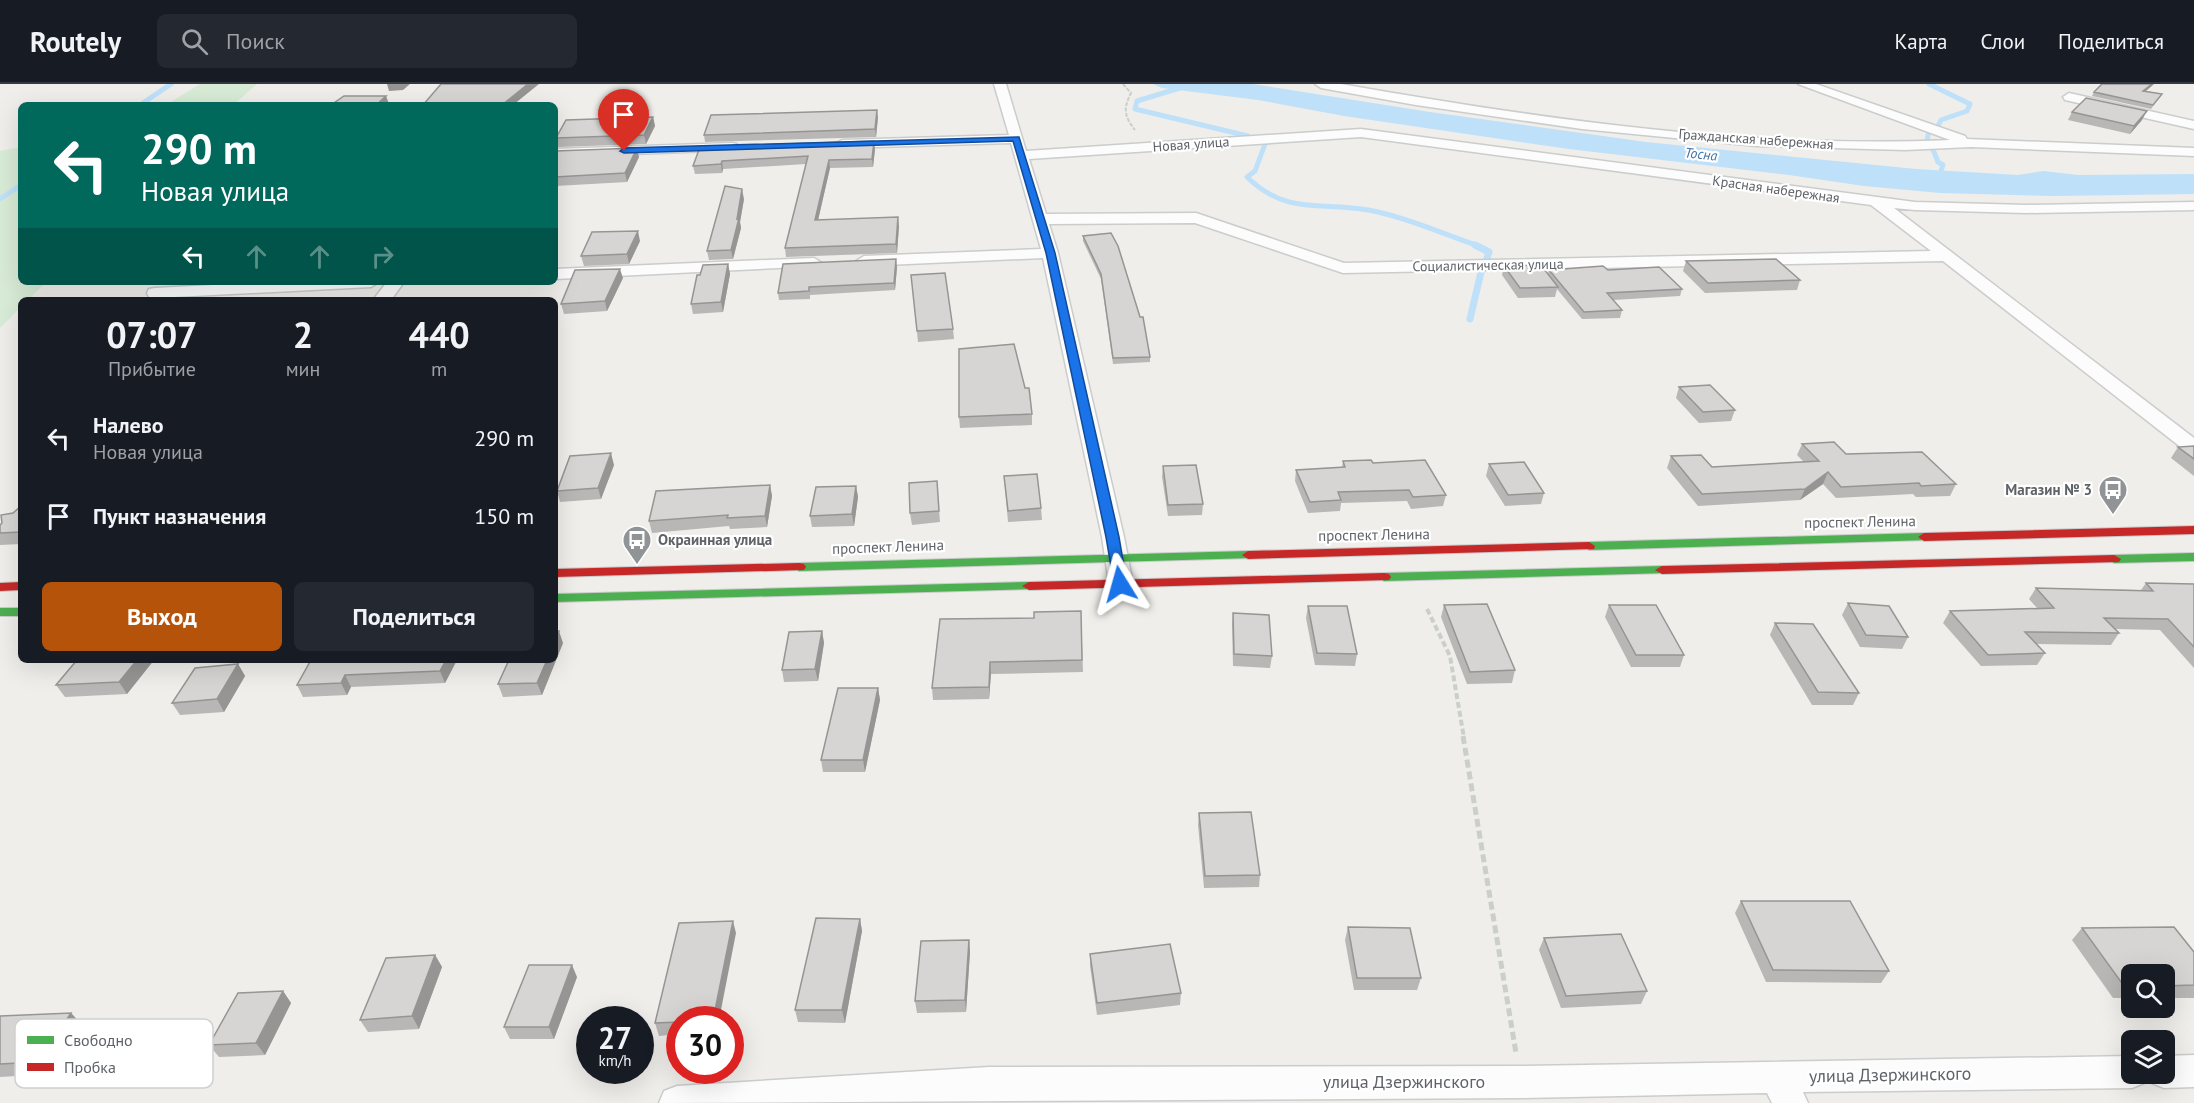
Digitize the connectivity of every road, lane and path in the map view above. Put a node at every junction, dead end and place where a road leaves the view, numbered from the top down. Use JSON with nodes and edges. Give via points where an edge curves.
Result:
{"nodes":[{"id":1,"x":1000,"y":84,"type":"edge"},
{"id":2,"x":1123,"y":84,"type":"edge"},
{"id":3,"x":1321,"y":84,"type":"edge"},
{"id":4,"x":1804,"y":84,"type":"edge"},
{"id":5,"x":2069,"y":97,"type":"dead end"},
{"id":6,"x":2194,"y":125,"type":"edge"},
{"id":7,"x":1361,"y":133,"type":"joint"},
{"id":8,"x":1971,"y":143,"type":"junction"},
{"id":9,"x":827,"y":144,"type":"edge"},
{"id":10,"x":744,"y":147,"type":"edge"},
{"id":11,"x":1019,"y":147,"type":"junction"},
{"id":12,"x":1149,"y":147,"type":"junction"},
{"id":13,"x":2194,"y":152,"type":"edge"},
{"id":14,"x":558,"y":153,"type":"edge"},
{"id":15,"x":1877,"y":202,"type":"junction"},
{"id":16,"x":2194,"y":206,"type":"edge"},
{"id":17,"x":1040,"y":219,"type":"junction"},
{"id":18,"x":1050,"y":253,"type":"junction"},
{"id":19,"x":1944,"y":256,"type":"junction"},
{"id":20,"x":850,"y":261,"type":"edge"},
{"id":21,"x":826,"y":262,"type":"edge"},
{"id":22,"x":558,"y":274,"type":"edge"},
{"id":23,"x":311,"y":285,"type":"edge"},
{"id":24,"x":394,"y":285,"type":"edge"},
{"id":25,"x":155,"y":293,"type":"dead end"},
{"id":26,"x":384,"y":297,"type":"edge"},
{"id":27,"x":2194,"y":448,"type":"edge"},
{"id":28,"x":2194,"y":530,"type":"edge"},
{"id":29,"x":2194,"y":557,"type":"edge"},
{"id":30,"x":1117,"y":558,"type":"junction"},
{"id":31,"x":558,"y":573,"type":"edge"},
{"id":32,"x":1120,"y":584,"type":"junction"},
{"id":33,"x":18,"y":586,"type":"edge"},
{"id":34,"x":0,"y":587,"type":"edge"},
{"id":35,"x":558,"y":598,"type":"edge"},
{"id":36,"x":1426,"y":609,"type":"dead end"},
{"id":37,"x":0,"y":612,"type":"edge"},
{"id":38,"x":18,"y":612,"type":"edge"},
{"id":39,"x":2175,"y":1071,"type":"edge"},
{"id":40,"x":2194,"y":1071,"type":"edge"},
{"id":41,"x":2121,"y":1073,"type":"edge"},
{"id":42,"x":1521,"y":1082,"type":"junction"},
{"id":43,"x":1784,"y":1090,"type":"edge"},
{"id":44,"x":677,"y":1103,"type":"edge"}],
"edges":[{"from":1,"to":11,"type":"street"},
{"from":2,"to":12,"type":"path","via":[[1131,93],[1125,116]]},
{"from":3,"to":8,"type":"street","name":"Гражданская набережная","via":[[1582,125],[1756,141],[1905,146]]},
{"from":4,"to":8,"type":"street"},
{"from":5,"to":6,"type":"street"},
{"from":7,"to":12,"type":"street","name":"Новая улица"},
{"from":7,"to":15,"type":"street","name":"Красная набережная"},
{"from":8,"to":13,"type":"street","name":"Гражданская набережная"},
{"from":9,"to":11,"type":"street","name":"Новая улица"},
{"from":10,"to":14,"type":"street"},
{"from":11,"to":12,"type":"street","name":"Новая улица"},
{"from":11,"to":17,"type":"street"},
{"from":15,"to":16,"type":"street","name":"Красная набережная","via":[[2026,209]]},
{"from":15,"to":19,"type":"street"},
{"from":17,"to":18,"type":"street"},
{"from":17,"to":19,"type":"street","name":"Социалистическая улица","via":[[1196,218],[1343,267]]},
{"from":18,"to":20,"type":"street"},
{"from":18,"to":30,"type":"street"},
{"from":19,"to":27,"type":"street"},
{"from":21,"to":22,"type":"street"},
{"from":23,"to":25,"type":"street"},
{"from":24,"to":26,"type":"street"},
{"from":28,"to":30,"type":"main road","name":"проспект Ленина"},
{"from":29,"to":32,"type":"main road"},
{"from":30,"to":31,"type":"main road","name":"проспект Ленина"},
{"from":30,"to":32,"type":"street"},
{"from":32,"to":35,"type":"main road"},
{"from":33,"to":34,"type":"main road"},
{"from":36,"to":42,"type":"path","via":[[1450,656]]},
{"from":37,"to":38,"type":"main road"},
{"from":39,"to":40,"type":"street"},
{"from":41,"to":43,"type":"street","name":"улица Дзержинского"},
{"from":42,"to":43,"type":"street","name":"улица Дзержинского"},
{"from":42,"to":44,"type":"street","name":"улица Дзержинского","via":[[989,1084]]}]}
